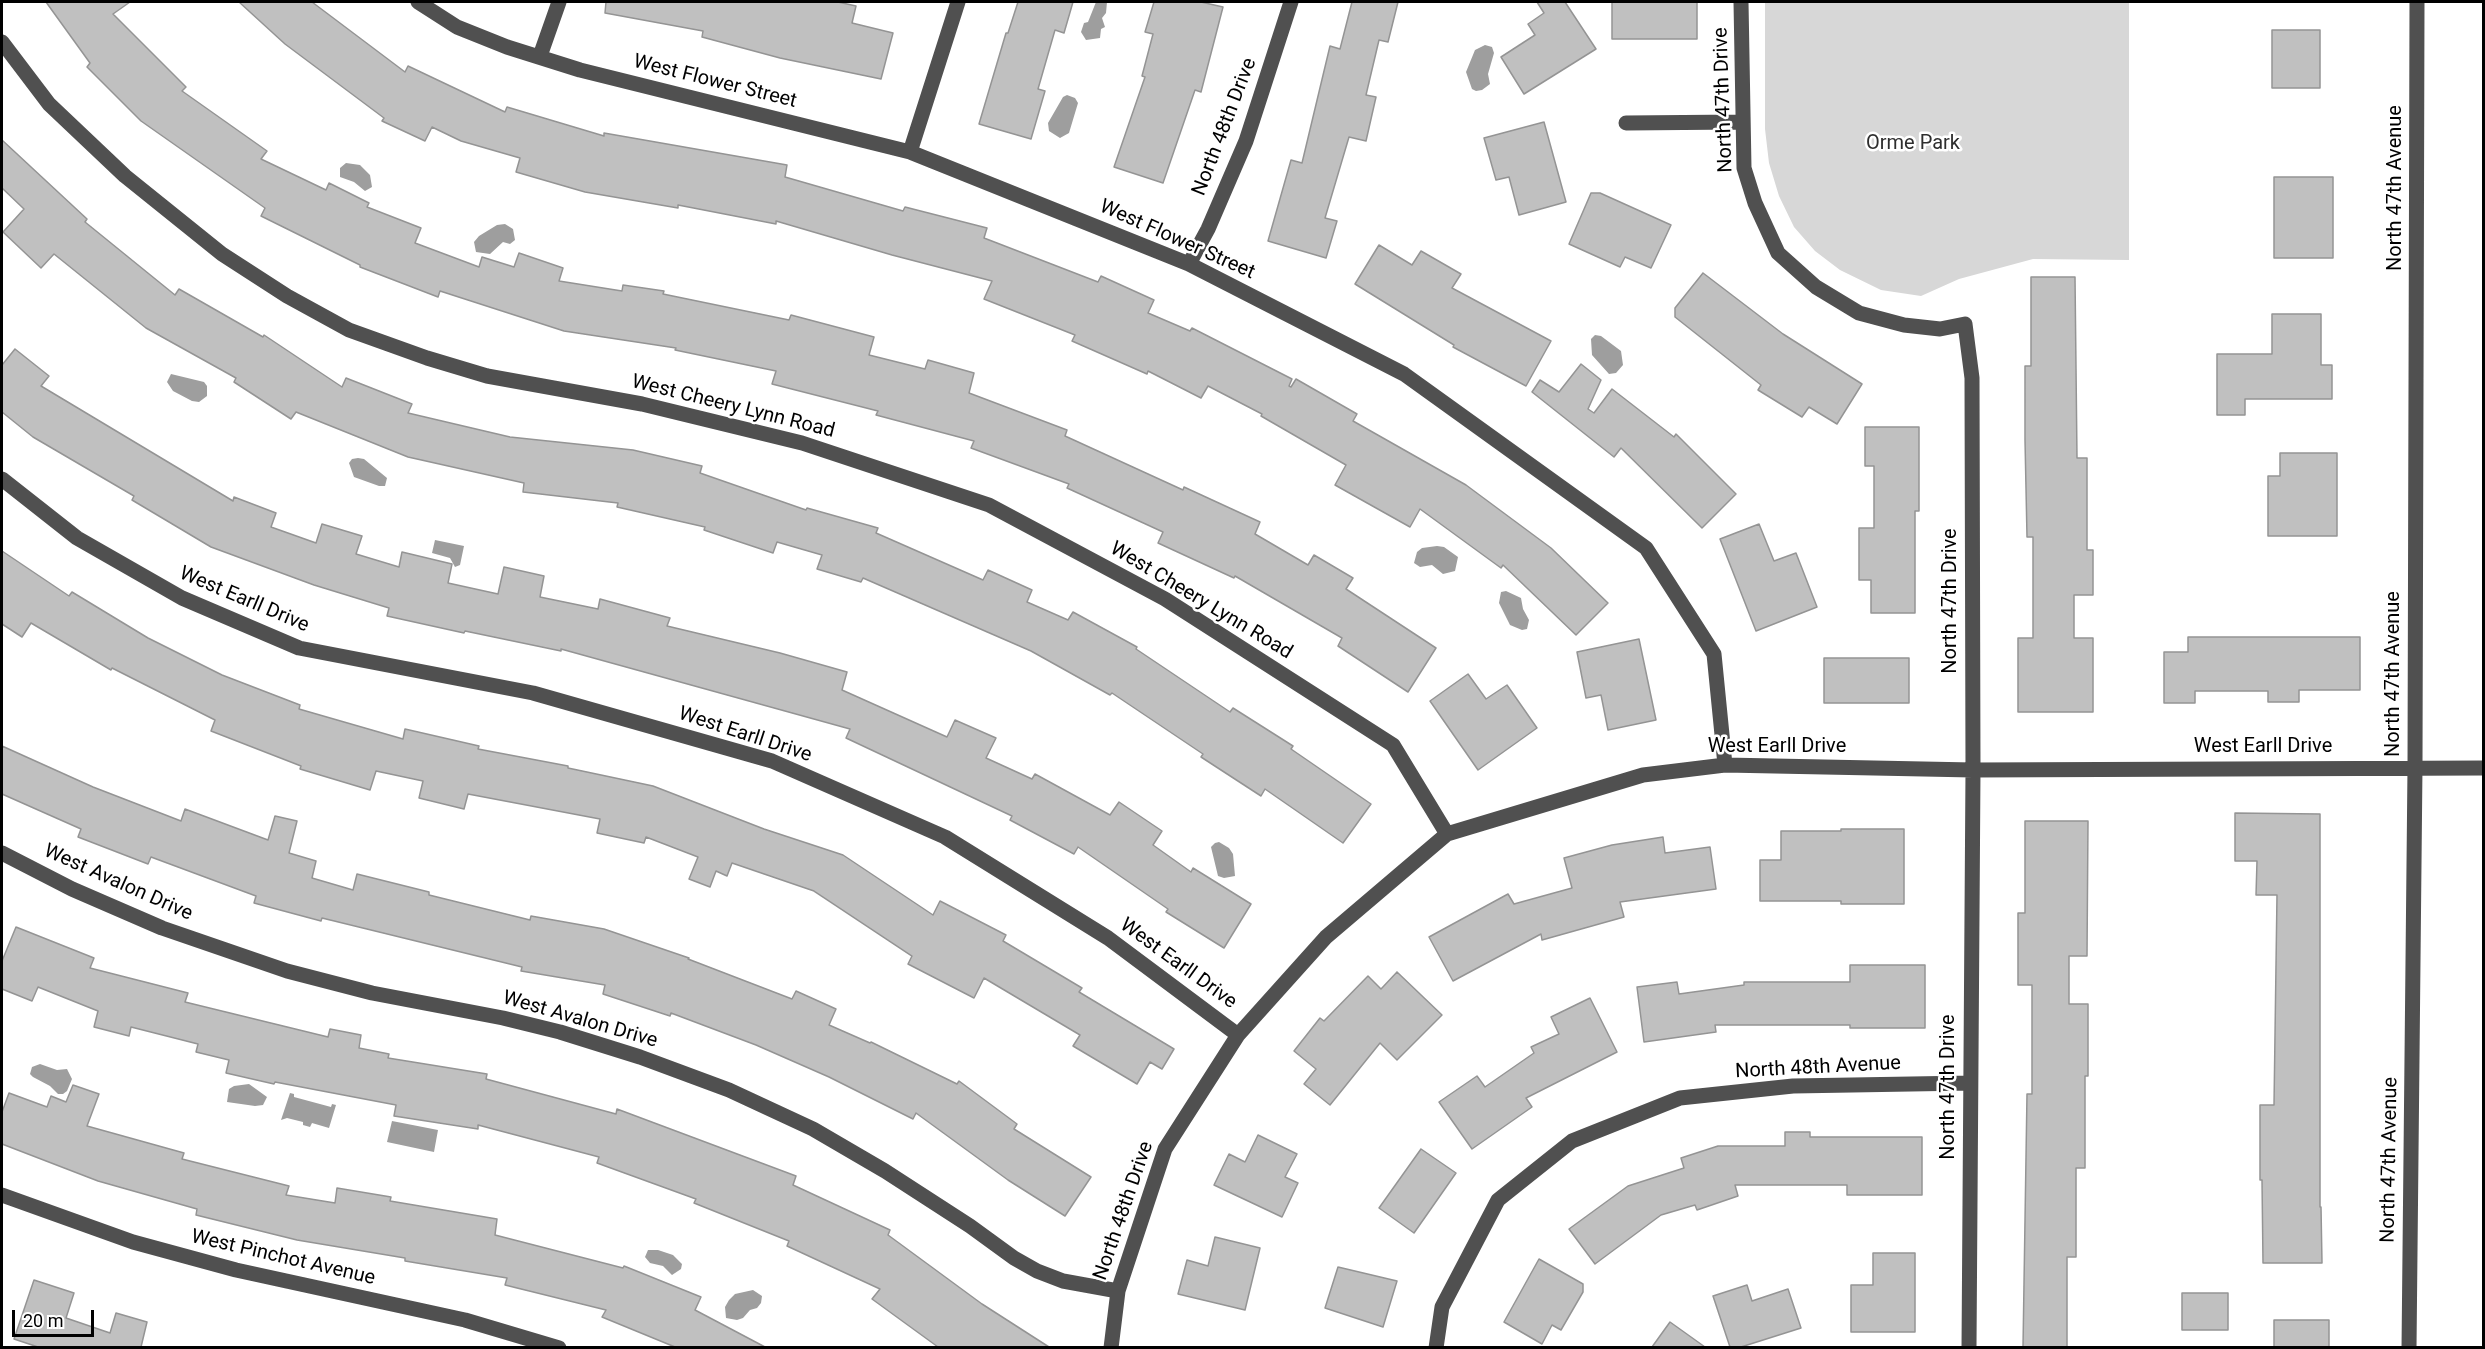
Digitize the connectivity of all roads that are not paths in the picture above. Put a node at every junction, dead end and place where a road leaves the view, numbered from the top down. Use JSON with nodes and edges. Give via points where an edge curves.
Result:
{"nodes":[{"id":1,"x":417,"y":2,"type":"edge"},
{"id":2,"x":559,"y":2,"type":"edge"},
{"id":3,"x":958,"y":2,"type":"edge"},
{"id":4,"x":1291,"y":2,"type":"edge"},
{"id":5,"x":1741,"y":2,"type":"edge"},
{"id":6,"x":2417,"y":2,"type":"edge"},
{"id":7,"x":2,"y":42,"type":"edge"},
{"id":8,"x":540,"y":56,"type":"junction"},
{"id":9,"x":1741,"y":122,"type":"junction"},
{"id":10,"x":1626,"y":123,"type":"dead end"},
{"id":11,"x":910,"y":152,"type":"junction"},
{"id":12,"x":1189,"y":264,"type":"junction"},
{"id":13,"x":2,"y":479,"type":"edge"},
{"id":14,"x":1725,"y":765,"type":"junction"},
{"id":15,"x":2415,"y":767,"type":"junction"},
{"id":16,"x":2484,"y":768,"type":"edge"},
{"id":17,"x":1973,"y":770,"type":"junction"},
{"id":18,"x":1448,"y":834,"type":"junction"},
{"id":19,"x":2,"y":853,"type":"edge"},
{"id":20,"x":1238,"y":1035,"type":"junction"},
{"id":21,"x":1970,"y":1083,"type":"junction"},
{"id":22,"x":2,"y":1195,"type":"edge"},
{"id":23,"x":1118,"y":1291,"type":"junction"},
{"id":24,"x":559,"y":1347,"type":"edge"},
{"id":25,"x":1112,"y":1347,"type":"edge"},
{"id":26,"x":1436,"y":1347,"type":"edge"},
{"id":27,"x":1969,"y":1347,"type":"edge"},
{"id":28,"x":2409,"y":1347,"type":"edge"}],
"edges":[{"from":1,"to":8,"type":"street","name":"West Flower Street","via":[[457,27]]},
{"from":2,"to":8,"type":"street"},
{"from":3,"to":11,"type":"street"},
{"from":4,"to":12,"type":"street","name":"North 48th Drive","via":[[1246,141]]},
{"from":5,"to":9,"type":"street","name":"North 47th Drive"},
{"from":6,"to":15,"type":"street","name":"North 47th Avenue"},
{"from":7,"to":18,"type":"street","name":"West Cheery Lynn Road","via":[[49,104],[125,176],[222,254],[349,330],[487,376],[642,404],[802,443],[989,505],[1165,599],[1393,745]]},
{"from":8,"to":11,"type":"street","name":"West Flower Street","via":[[580,70]]},
{"from":9,"to":10,"type":"street"},
{"from":9,"to":17,"type":"street","name":"North 47th Drive","via":[[1744,168],[1778,253],[1816,287],[1858,313],[1940,329],[1965,324],[1972,378]]},
{"from":11,"to":12,"type":"street","name":"West Flower Street"},
{"from":12,"to":14,"type":"street","name":"West Flower Street","via":[[1404,374],[1646,548],[1714,654]]},
{"from":13,"to":20,"type":"street","name":"West Earll Drive","via":[[77,538],[182,598],[299,648],[533,693],[772,761],[945,837],[1108,938]]},
{"from":14,"to":17,"type":"street","name":"West Earll Drive"},
{"from":14,"to":18,"type":"street","name":"West Earll Drive","via":[[1643,775]]},
{"from":15,"to":16,"type":"street","name":"West Earll Drive"},
{"from":15,"to":17,"type":"street","name":"West Earll Drive"},
{"from":15,"to":28,"type":"street","name":"North 47th Avenue"},
{"from":17,"to":21,"type":"street","name":"North 47th Drive"},
{"from":18,"to":20,"type":"street","name":"West Earll Drive","via":[[1326,938]]},
{"from":19,"to":23,"type":"street","name":"West Avalon Drive","via":[[162,928],[287,971],[560,1032],[729,1090],[855,1153],[1037,1271],[1063,1281]]},
{"from":20,"to":23,"type":"street","name":"North 48th Drive","via":[[1165,1149]]},
{"from":21,"to":26,"type":"street","name":"North 48th Avenue","via":[[1793,1086],[1680,1098],[1572,1141],[1498,1200],[1443,1307]]},
{"from":21,"to":27,"type":"street","name":"North 47th Drive"},
{"from":22,"to":24,"type":"street","name":"West Pinchot Avenue","via":[[133,1242],[224,1267],[465,1320]]},
{"from":23,"to":25,"type":"street","name":"North 48th Drive"}]}
